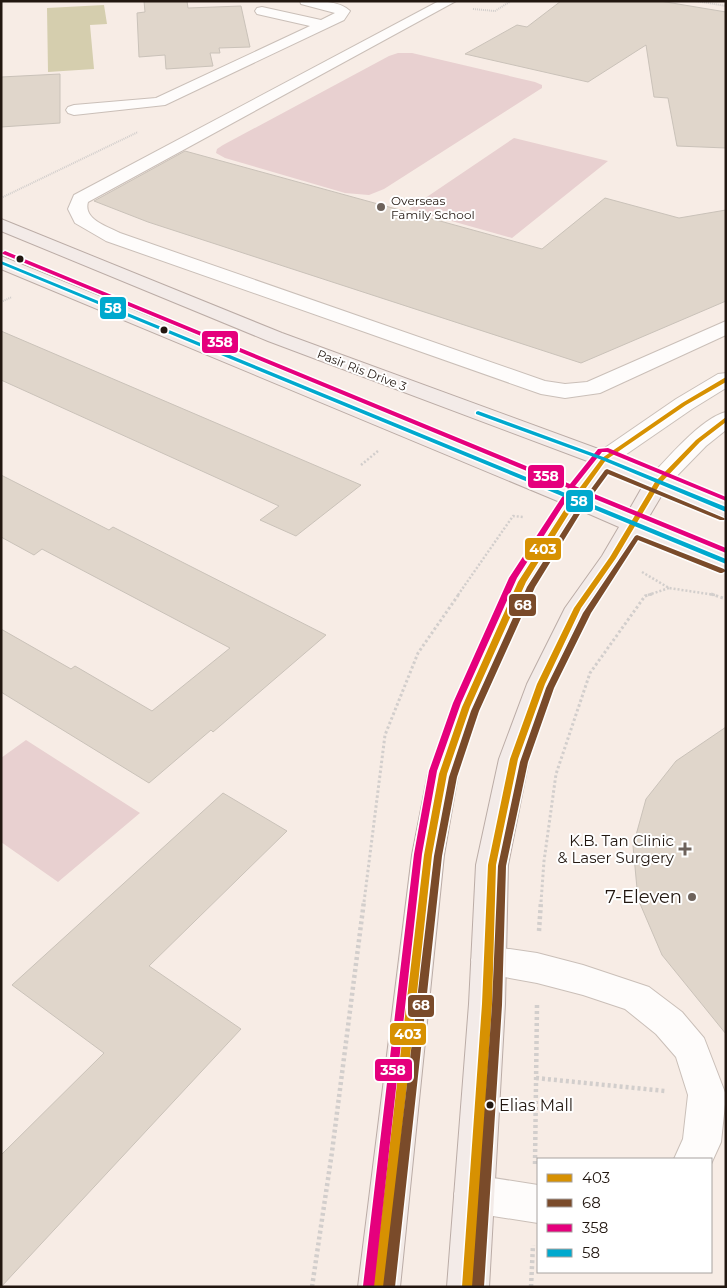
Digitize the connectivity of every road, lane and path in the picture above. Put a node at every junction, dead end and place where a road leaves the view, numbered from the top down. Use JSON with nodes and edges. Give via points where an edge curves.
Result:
{"nodes":[{"id":1,"x":306,"y":1,"type":"edge"},
{"id":2,"x":450,"y":1,"type":"edge"},
{"id":3,"x":696,"y":1,"type":"edge"},
{"id":4,"x":726,"y":6,"type":"edge"},
{"id":5,"x":262,"y":11,"type":"dead end"},
{"id":6,"x":323,"y":25,"type":"junction"},
{"id":7,"x":74,"y":110,"type":"dead end"},
{"id":8,"x":1,"y":224,"type":"edge"},
{"id":9,"x":1,"y":262,"type":"edge"},
{"id":10,"x":5,"y":300,"type":"dead end"},
{"id":11,"x":1,"y":302,"type":"edge"},
{"id":12,"x":726,"y":326,"type":"edge"},
{"id":13,"x":726,"y":379,"type":"edge"},
{"id":14,"x":726,"y":419,"type":"edge"},
{"id":15,"x":372,"y":455,"type":"dead end"},
{"id":16,"x":604,"y":459,"type":"junction"},
{"id":17,"x":361,"y":465,"type":"dead end"},
{"id":18,"x":657,"y":483,"type":"junction"},
{"id":19,"x":575,"y":498,"type":"junction"},
{"id":20,"x":726,"y":510,"type":"edge"},
{"id":21,"x":531,"y":518,"type":"dead end"},
{"id":22,"x":633,"y":524,"type":"junction"},
{"id":23,"x":726,"y":562,"type":"edge"},
{"id":24,"x":651,"y":576,"type":"dead end"},
{"id":25,"x":669,"y":588,"type":"junction"},
{"id":26,"x":726,"y":599,"type":"edge"},
{"id":27,"x":488,"y":960,"type":"junction"},
{"id":28,"x":537,"y":968,"type":"junction"},
{"id":29,"x":536,"y":1078,"type":"junction"},
{"id":30,"x":707,"y":1095,"type":"junction"},
{"id":31,"x":694,"y":1158,"type":"edge"},
{"id":32,"x":474,"y":1194,"type":"junction"},
{"id":33,"x":536,"y":1204,"type":"edge"},
{"id":34,"x":312,"y":1287,"type":"edge"},
{"id":35,"x":379,"y":1287,"type":"edge"},
{"id":36,"x":468,"y":1287,"type":"edge"},
{"id":37,"x":531,"y":1287,"type":"edge"}],
"edges":[{"from":1,"to":6,"type":"street","via":[[343,12]]},
{"from":2,"to":12,"type":"street","via":[[80,199],[76,208],[81,219],[113,238],[565,391],[592,388]]},
{"from":3,"to":4,"type":"path"},
{"from":5,"to":6,"type":"street"},
{"from":6,"to":7,"type":"street","via":[[159,102]]},
{"from":8,"to":16,"type":"main road","name":"Pasir Ris Drive 3","via":[[275,337]]},
{"from":9,"to":19,"type":"main road"},
{"from":10,"to":11,"type":"path"},
{"from":13,"to":16,"type":"street"},
{"from":14,"to":18,"type":"street","via":[[698,441]]},
{"from":15,"to":17,"type":"path"},
{"from":16,"to":18,"type":"main road","name":"Pasir Ris Drive 3"},
{"from":16,"to":19,"type":"main road"},
{"from":18,"to":20,"type":"main road","name":"Pasir Ris Drive 3"},
{"from":18,"to":22,"type":"main road"},
{"from":19,"to":22,"type":"main road"},
{"from":19,"to":35,"type":"main road","via":[[522,582],[466,707],[443,774],[428,854]]},
{"from":21,"to":34,"type":"path","via":[[513,516],[418,653],[385,735]]},
{"from":22,"to":23,"type":"main road"},
{"from":22,"to":27,"type":"main road","via":[[578,608],[541,684],[514,759],[492,864]]},
{"from":24,"to":25,"type":"path"},
{"from":25,"to":26,"type":"path","via":[[714,594]]},
{"from":25,"to":28,"type":"path","via":[[645,596],[639,603],[590,672],[572,722],[556,774],[544,861]]},
{"from":27,"to":28,"type":"street"},
{"from":27,"to":32,"type":"main road"},
{"from":28,"to":29,"type":"path"},
{"from":28,"to":30,"type":"street","via":[[637,998],[669,1023],[691,1049]]},
{"from":29,"to":30,"type":"path"},
{"from":29,"to":33,"type":"path"},
{"from":30,"to":31,"type":"street","via":[[702,1142]]},
{"from":32,"to":33,"type":"street"},
{"from":32,"to":36,"type":"main road"},
{"from":33,"to":37,"type":"path"}]}
